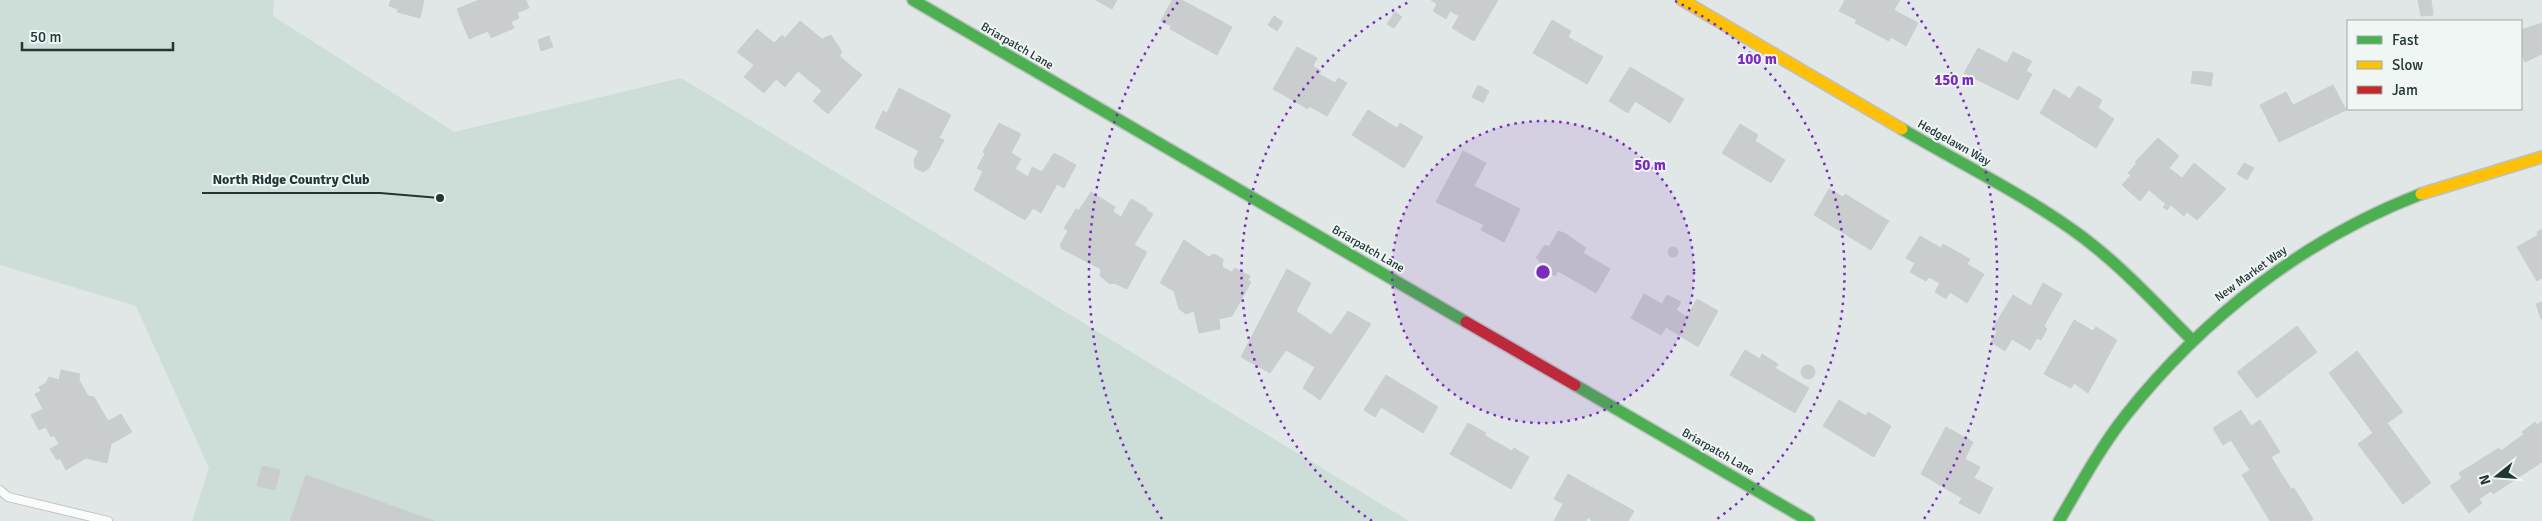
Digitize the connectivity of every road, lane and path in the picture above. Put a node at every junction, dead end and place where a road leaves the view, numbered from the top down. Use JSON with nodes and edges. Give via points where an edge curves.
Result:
{"nodes":[{"id":1,"x":913,"y":0,"type":"edge"},
{"id":2,"x":1682,"y":0,"type":"edge"},
{"id":3,"x":2542,"y":157,"type":"edge"},
{"id":4,"x":2191,"y":339,"type":"junction"},
{"id":5,"x":0,"y":490,"type":"edge"},
{"id":6,"x":108,"y":521,"type":"edge"},
{"id":7,"x":1809,"y":521,"type":"edge"},
{"id":8,"x":2059,"y":521,"type":"edge"}],
"edges":[{"from":1,"to":7,"type":"street","name":"Briarpatch Lane"},
{"from":2,"to":4,"type":"street","name":"Hedgelawn Way","via":[[2071,228],[2116,264]]},
{"from":3,"to":4,"type":"street","name":"New Market Way","via":[[2412,197],[2329,237],[2277,269]]},
{"from":4,"to":8,"type":"street","name":"New Market Way","via":[[2108,437]]},
{"from":5,"to":6,"type":"lane","via":[[8,497]]}]}
